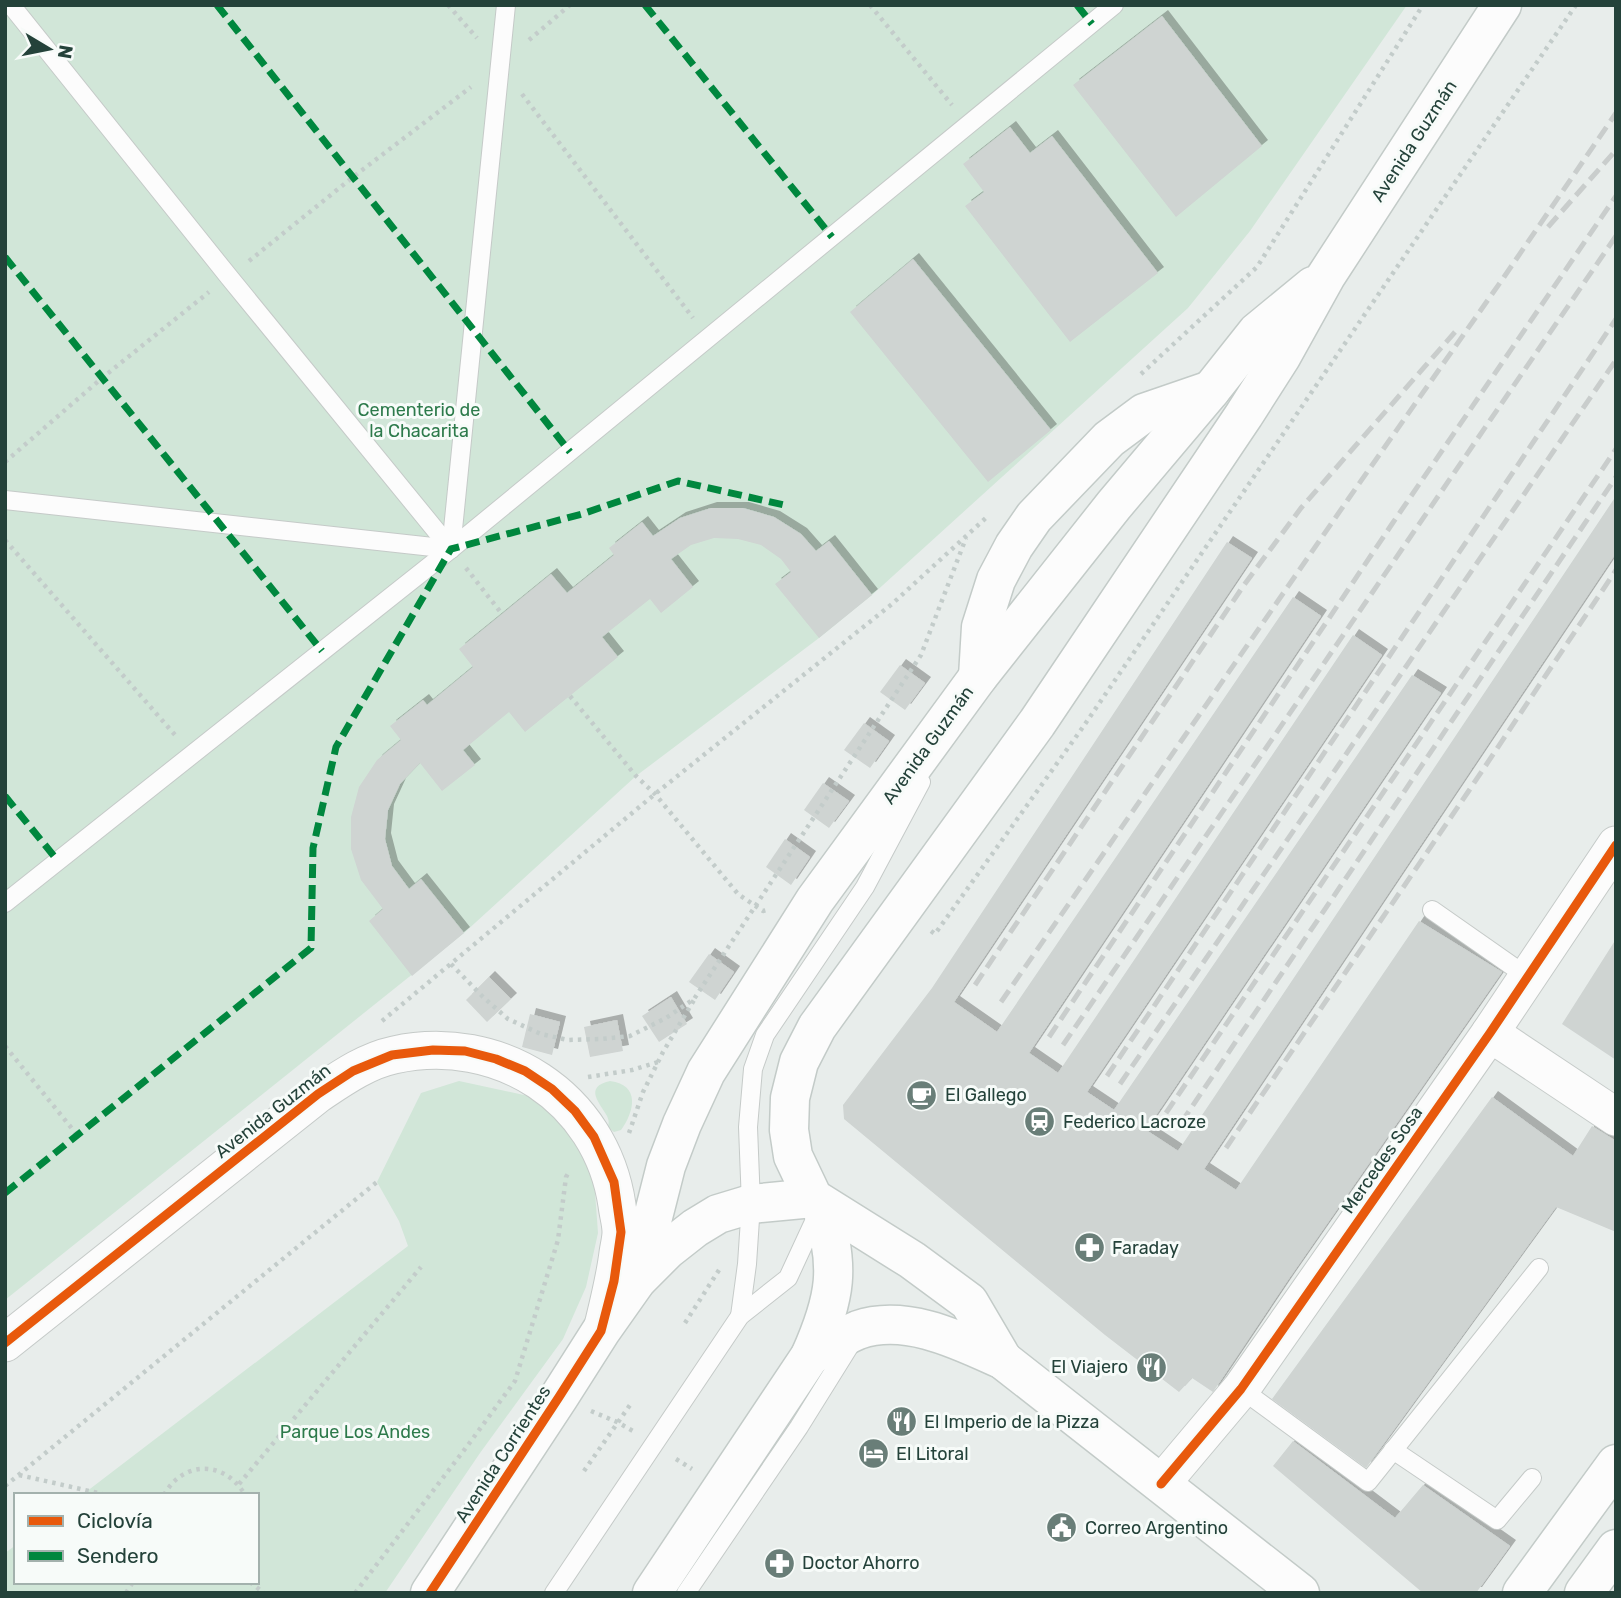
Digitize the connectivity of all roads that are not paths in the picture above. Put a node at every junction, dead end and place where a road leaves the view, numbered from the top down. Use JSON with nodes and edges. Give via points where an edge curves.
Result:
{"nodes":[{"id":1,"x":10,"y":5,"type":"edge"},
{"id":2,"x":506,"y":5,"type":"edge"},
{"id":3,"x":1114,"y":5,"type":"edge"},
{"id":4,"x":1502,"y":5,"type":"edge"},
{"id":5,"x":1326,"y":276,"type":"junction"},
{"id":6,"x":1211,"y":390,"type":"junction"},
{"id":7,"x":1066,"y":483,"type":"junction"},
{"id":8,"x":5,"y":500,"type":"edge"},
{"id":9,"x":1114,"y":505,"type":"junction"},
{"id":10,"x":451,"y":549,"type":"junction"},
{"id":11,"x":1085,"y":651,"type":"junction"},
{"id":12,"x":978,"y":677,"type":"junction"},
{"id":13,"x":1616,"y":845,"type":"edge"},
{"id":14,"x":5,"y":903,"type":"edge"},
{"id":15,"x":1432,"y":910,"type":"dead end"},
{"id":16,"x":1528,"y":977,"type":"junction"},
{"id":17,"x":1490,"y":1033,"type":"junction"},
{"id":18,"x":1616,"y":1117,"type":"edge"},
{"id":19,"x":817,"y":1201,"type":"junction"},
{"id":20,"x":751,"y":1204,"type":"junction"},
{"id":21,"x":1539,"y":1268,"type":"dead end"},
{"id":22,"x":637,"y":1280,"type":"junction"},
{"id":23,"x":740,"y":1317,"type":"junction"},
{"id":24,"x":868,"y":1328,"type":"junction"},
{"id":25,"x":601,"y":1331,"type":"junction"},
{"id":26,"x":5,"y":1343,"type":"edge"},
{"id":27,"x":810,"y":1356,"type":"junction"},
{"id":28,"x":1003,"y":1360,"type":"junction"},
{"id":29,"x":1241,"y":1389,"type":"junction"},
{"id":30,"x":1393,"y":1450,"type":"junction"},
{"id":31,"x":1616,"y":1464,"type":"edge"},
{"id":32,"x":1532,"y":1478,"type":"dead end"},
{"id":33,"x":1161,"y":1484,"type":"junction"},
{"id":34,"x":1616,"y":1549,"type":"edge"},
{"id":35,"x":430,"y":1593,"type":"edge"},
{"id":36,"x":554,"y":1593,"type":"edge"},
{"id":37,"x":652,"y":1593,"type":"edge"},
{"id":38,"x":686,"y":1593,"type":"edge"},
{"id":39,"x":1300,"y":1593,"type":"edge"},
{"id":40,"x":1522,"y":1593,"type":"edge"},
{"id":41,"x":1584,"y":1593,"type":"edge"}],
"edges":[{"from":1,"to":10,"type":"lane"},
{"from":2,"to":10,"type":"lane"},
{"from":3,"to":10,"type":"lane"},
{"from":4,"to":5,"type":"main road","name":"Avenida Guzmán"},
{"from":5,"to":6,"type":"main road","name":"Avenida Guzmán","via":[[1257,331]]},
{"from":5,"to":11,"type":"main road","name":"Avenida Guzmán","via":[[1282,357]]},
{"from":6,"to":7,"type":"main road","via":[[1144,413],[1109,439]]},
{"from":6,"to":9,"type":"main road","name":"Avenida Guzmán"},
{"from":7,"to":9,"type":"main road","via":[[1101,491]]},
{"from":7,"to":12,"type":"main road","via":[[1034,517],[996,580],[981,627]]},
{"from":8,"to":10,"type":"lane"},
{"from":9,"to":11,"type":"main road","via":[[1122,523],[1124,550],[1118,577]]},
{"from":9,"to":12,"type":"main road","name":"Avenida Guzmán"},
{"from":10,"to":14,"type":"lane"},
{"from":11,"to":19,"type":"main road","name":"Avenida Guzmán","via":[[817,1027],[799,1062],[790,1097],[789,1130],[793,1156]]},
{"from":12,"to":20,"type":"lane","via":[[864,887],[765,1035],[753,1069],[748,1127]]},
{"from":12,"to":22,"type":"main road","name":"Avenida Guzmán","via":[[815,900],[706,1072],[666,1166]]},
{"from":13,"to":16,"type":"street","name":"Mercedes Sosa"},
{"from":15,"to":16,"type":"lane"},
{"from":16,"to":17,"type":"street","name":"Mercedes Sosa"},
{"from":17,"to":18,"type":"street"},
{"from":17,"to":29,"type":"street","name":"Mercedes Sosa"},
{"from":19,"to":20,"type":"main road","name":"Avenida Corrientes"},
{"from":19,"to":23,"type":"lane","via":[[788,1278]]},
{"from":19,"to":27,"type":"main road","via":[[830,1231],[833,1288],[825,1323]]},
{"from":19,"to":28,"type":"main road","via":[[970,1302]]},
{"from":20,"to":22,"type":"main road","name":"Avenida Corrientes","via":[[718,1214],[695,1228]]},
{"from":20,"to":23,"type":"lane"},
{"from":21,"to":30,"type":"lane"},
{"from":22,"to":25,"type":"main road","name":"Avenida Corrientes"},
{"from":23,"to":36,"type":"lane"},
{"from":24,"to":27,"type":"main road"},
{"from":24,"to":28,"type":"main road","via":[[900,1326],[949,1336]]},
{"from":24,"to":38,"type":"lane"},
{"from":25,"to":26,"type":"street","name":"Avenida Guzmán","via":[[621,1232],[614,1182],[594,1137],[552,1089],[525,1071],[465,1051],[433,1049],[392,1055],[353,1070],[318,1094]]},
{"from":25,"to":35,"type":"main road","name":"Avenida Corrientes"},
{"from":27,"to":37,"type":"main road"},
{"from":28,"to":33,"type":"main road"},
{"from":29,"to":30,"type":"lane","via":[[1368,1482]]},
{"from":29,"to":33,"type":"street","name":"Mercedes Sosa"},
{"from":30,"to":32,"type":"lane","via":[[1497,1520]]},
{"from":31,"to":40,"type":"main road"},
{"from":33,"to":39,"type":"main road"},
{"from":34,"to":41,"type":"main road"}]}
